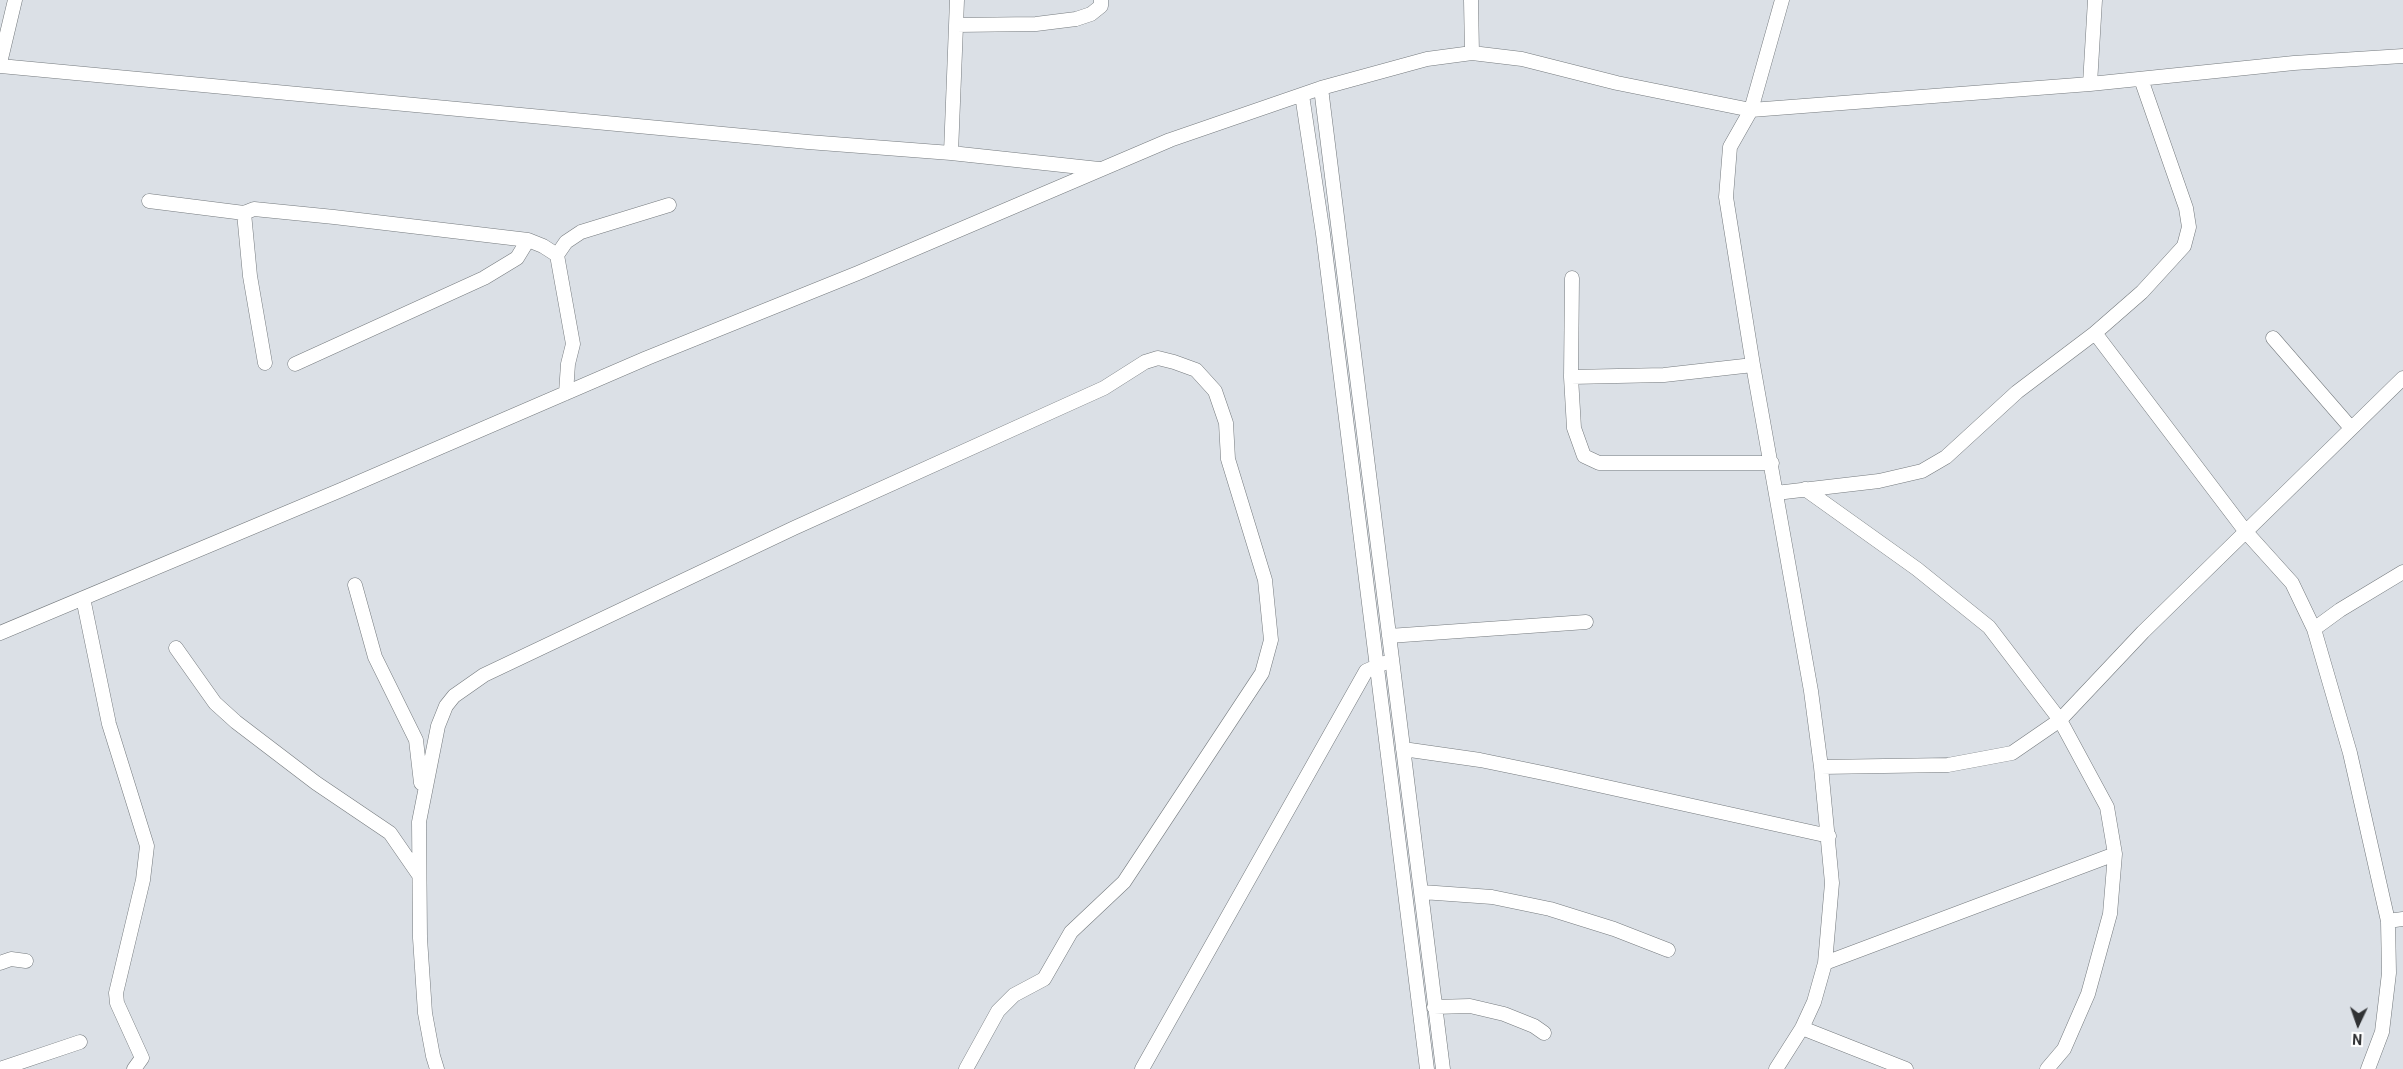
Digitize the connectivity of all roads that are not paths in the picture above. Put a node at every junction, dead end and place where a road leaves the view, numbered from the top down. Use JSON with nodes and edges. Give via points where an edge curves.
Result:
{"nodes":[{"id":1,"x":15,"y":0,"type":"edge"},
{"id":2,"x":957,"y":0,"type":"edge"},
{"id":3,"x":1101,"y":0,"type":"edge"},
{"id":4,"x":1471,"y":0,"type":"edge"},
{"id":5,"x":1782,"y":0,"type":"edge"},
{"id":6,"x":2095,"y":0,"type":"edge"},
{"id":7,"x":956,"y":25,"type":"junction"},
{"id":8,"x":1472,"y":53,"type":"junction"},
{"id":9,"x":2403,"y":56,"type":"edge"},
{"id":10,"x":0,"y":64,"type":"edge"},
{"id":11,"x":2141,"y":80,"type":"junction"},
{"id":12,"x":2090,"y":84,"type":"junction"},
{"id":13,"x":1321,"y":88,"type":"junction"},
{"id":14,"x":1302,"y":95,"type":"junction"},
{"id":15,"x":1751,"y":110,"type":"junction"},
{"id":16,"x":951,"y":153,"type":"junction"},
{"id":17,"x":1102,"y":170,"type":"junction"},
{"id":18,"x":149,"y":201,"type":"dead end"},
{"id":19,"x":669,"y":205,"type":"dead end"},
{"id":20,"x":244,"y":213,"type":"junction"},
{"id":21,"x":528,"y":240,"type":"junction"},
{"id":22,"x":557,"y":255,"type":"junction"},
{"id":23,"x":1572,"y":278,"type":"dead end"},
{"id":24,"x":2095,"y":333,"type":"junction"},
{"id":25,"x":2273,"y":338,"type":"dead end"},
{"id":26,"x":265,"y":363,"type":"dead end"},
{"id":27,"x":295,"y":364,"type":"dead end"},
{"id":28,"x":1753,"y":365,"type":"junction"},
{"id":29,"x":1571,"y":377,"type":"junction"},
{"id":30,"x":2403,"y":378,"type":"edge"},
{"id":31,"x":566,"y":393,"type":"junction"},
{"id":32,"x":2351,"y":428,"type":"junction"},
{"id":33,"x":1772,"y":463,"type":"junction"},
{"id":34,"x":1805,"y":489,"type":"junction"},
{"id":35,"x":1776,"y":493,"type":"junction"},
{"id":36,"x":2246,"y":532,"type":"junction"},
{"id":37,"x":2403,"y":572,"type":"edge"},
{"id":38,"x":355,"y":585,"type":"dead end"},
{"id":39,"x":83,"y":598,"type":"junction"},
{"id":40,"x":1586,"y":622,"type":"dead end"},
{"id":41,"x":2314,"y":629,"type":"junction"},
{"id":42,"x":0,"y":633,"type":"edge"},
{"id":43,"x":1389,"y":636,"type":"junction"},
{"id":44,"x":176,"y":648,"type":"dead end"},
{"id":45,"x":1392,"y":661,"type":"junction"},
{"id":46,"x":1376,"y":665,"type":"junction"},
{"id":47,"x":2060,"y":720,"type":"junction"},
{"id":48,"x":1403,"y":749,"type":"junction"},
{"id":49,"x":1822,"y":767,"type":"junction"},
{"id":50,"x":423,"y":794,"type":"junction"},
{"id":51,"x":1829,"y":836,"type":"junction"},
{"id":52,"x":2115,"y":854,"type":"junction"},
{"id":53,"x":420,"y":876,"type":"junction"},
{"id":54,"x":1422,"y":892,"type":"junction"},
{"id":55,"x":2403,"y":919,"type":"edge"},
{"id":56,"x":2388,"y":921,"type":"junction"},
{"id":57,"x":1668,"y":950,"type":"dead end"},
{"id":58,"x":26,"y":961,"type":"dead end"},
{"id":59,"x":0,"y":963,"type":"edge"},
{"id":60,"x":1826,"y":963,"type":"junction"},
{"id":61,"x":1434,"y":1007,"type":"junction"},
{"id":62,"x":1802,"y":1028,"type":"junction"},
{"id":63,"x":1544,"y":1033,"type":"dead end"},
{"id":64,"x":80,"y":1042,"type":"dead end"},
{"id":65,"x":2370,"y":1068,"type":"edge"},
{"id":66,"x":0,"y":1069,"type":"edge"},
{"id":67,"x":134,"y":1069,"type":"edge"},
{"id":68,"x":438,"y":1069,"type":"edge"},
{"id":69,"x":966,"y":1069,"type":"edge"},
{"id":70,"x":1142,"y":1069,"type":"edge"},
{"id":71,"x":1427,"y":1069,"type":"edge"},
{"id":72,"x":1443,"y":1069,"type":"edge"},
{"id":73,"x":1776,"y":1069,"type":"edge"},
{"id":74,"x":1906,"y":1069,"type":"edge"},
{"id":75,"x":2047,"y":1069,"type":"edge"}],
"edges":[{"from":1,"to":10,"type":"street"},
{"from":2,"to":7,"type":"street"},
{"from":3,"to":7,"type":"street","via":[[1101,6],[1091,14],[1076,19],[1036,24]]},
{"from":4,"to":8,"type":"street"},
{"from":5,"to":15,"type":"street"},
{"from":6,"to":12,"type":"street"},
{"from":7,"to":16,"type":"street"},
{"from":8,"to":13,"type":"street","via":[[1427,59]]},
{"from":8,"to":15,"type":"street","via":[[1522,59],[1617,83]]},
{"from":9,"to":11,"type":"street"},
{"from":10,"to":16,"type":"street"},
{"from":11,"to":12,"type":"street"},
{"from":11,"to":24,"type":"street","via":[[2186,208],[2189,227],[2184,246],[2142,292]]},
{"from":12,"to":15,"type":"street"},
{"from":13,"to":14,"type":"street"},
{"from":13,"to":43,"type":"street"},
{"from":14,"to":17,"type":"street","via":[[1170,140]]},
{"from":14,"to":46,"type":"street","via":[[1324,243]]},
{"from":15,"to":28,"type":"street","via":[[1730,147],[1726,197]]},
{"from":16,"to":17,"type":"street"},
{"from":17,"to":31,"type":"street"},
{"from":18,"to":20,"type":"street"},
{"from":19,"to":22,"type":"street","via":[[581,232],[566,242]]},
{"from":20,"to":21,"type":"street","via":[[254,209]]},
{"from":20,"to":26,"type":"street","via":[[250,276]]},
{"from":21,"to":22,"type":"street"},
{"from":21,"to":27,"type":"street","via":[[517,258],[484,278]]},
{"from":22,"to":31,"type":"street","via":[[573,344]]},
{"from":23,"to":29,"type":"street"},
{"from":24,"to":34,"type":"street","via":[[2017,392],[1946,457],[1922,471],[1879,482]]},
{"from":24,"to":36,"type":"street"},
{"from":25,"to":32,"type":"street"},
{"from":28,"to":29,"type":"street","via":[[1664,375]]},
{"from":28,"to":33,"type":"street"},
{"from":29,"to":33,"type":"street","via":[[1574,428],[1584,456],[1599,463]]},
{"from":30,"to":32,"type":"street"},
{"from":31,"to":39,"type":"street"},
{"from":32,"to":36,"type":"street"},
{"from":33,"to":35,"type":"street"},
{"from":34,"to":35,"type":"street"},
{"from":34,"to":47,"type":"street","via":[[1917,569],[1989,627]]},
{"from":35,"to":49,"type":"street"},
{"from":36,"to":41,"type":"street","via":[[2292,583]]},
{"from":36,"to":47,"type":"street","via":[[2143,632]]},
{"from":37,"to":41,"type":"street"},
{"from":38,"to":50,"type":"street","via":[[375,656],[416,740]]},
{"from":39,"to":42,"type":"street"},
{"from":39,"to":67,"type":"street","via":[[109,724],[147,846],[143,880],[116,993],[142,1058]]},
{"from":40,"to":43,"type":"street"},
{"from":41,"to":56,"type":"street","via":[[2350,753]]},
{"from":43,"to":45,"type":"street"},
{"from":44,"to":53,"type":"street","via":[[215,703],[308,777],[390,833]]},
{"from":45,"to":46,"type":"street"},
{"from":45,"to":48,"type":"street"},
{"from":46,"to":70,"type":"street","via":[[1366,671]]},
{"from":46,"to":71,"type":"street"},
{"from":47,"to":49,"type":"street","via":[[2012,753],[1948,765]]},
{"from":47,"to":52,"type":"street","via":[[2107,807]]},
{"from":48,"to":51,"type":"street","via":[[1480,760]]},
{"from":48,"to":54,"type":"street"},
{"from":49,"to":51,"type":"street"},
{"from":50,"to":53,"type":"street","via":[[419,822]]},
{"from":50,"to":69,"type":"street","via":[[438,726],[446,706],[454,696],[484,675],[794,528],[1104,388],[1145,362],[1158,358],[1196,370],[1215,391],[1226,423],[1228,459],[1265,580],[1271,640],[1262,673],[1124,882],[1071,932],[1044,979],[1014,995],[998,1011]]},
{"from":51,"to":60,"type":"street","via":[[1832,882]]},
{"from":52,"to":60,"type":"street"},
{"from":52,"to":75,"type":"street","via":[[2110,914],[2088,994],[2064,1049]]},
{"from":53,"to":68,"type":"street","via":[[425,1013]]},
{"from":54,"to":57,"type":"street","via":[[1492,896],[1550,908]]},
{"from":54,"to":61,"type":"street"},
{"from":55,"to":56,"type":"street"},
{"from":56,"to":65,"type":"street","via":[[2389,973],[2382,1032]]},
{"from":58,"to":59,"type":"street","via":[[11,959]]},
{"from":60,"to":62,"type":"street"},
{"from":61,"to":63,"type":"street","via":[[1470,1006],[1504,1014]]},
{"from":61,"to":72,"type":"street"},
{"from":62,"to":73,"type":"street"},
{"from":62,"to":74,"type":"street"},
{"from":64,"to":66,"type":"street"}]}
